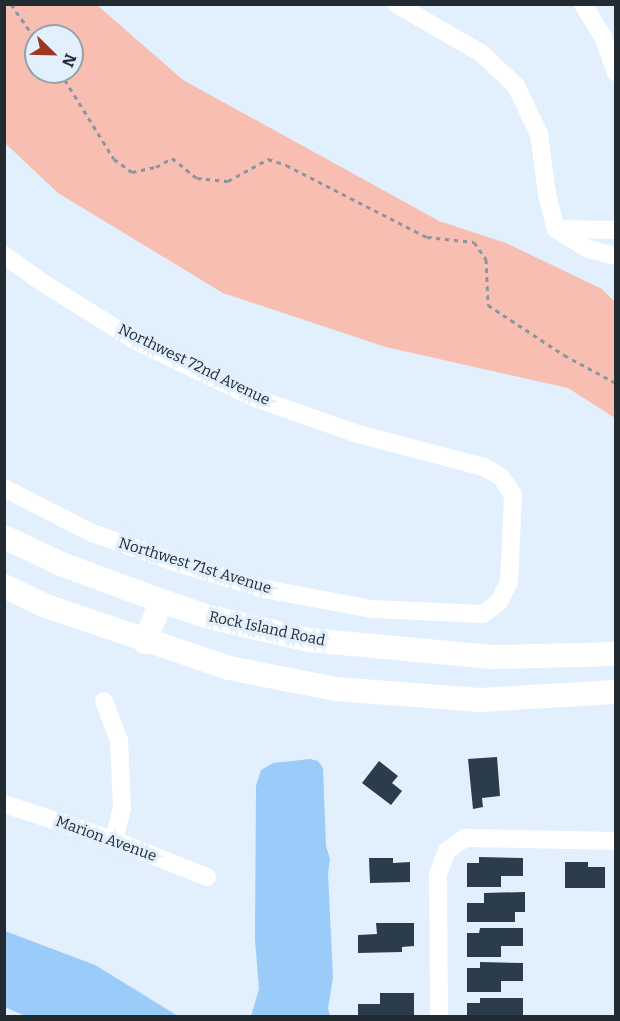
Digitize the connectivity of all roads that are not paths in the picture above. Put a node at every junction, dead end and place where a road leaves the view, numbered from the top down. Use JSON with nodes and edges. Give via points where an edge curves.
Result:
{"nodes":[{"id":1,"x":396,"y":4,"type":"edge"},
{"id":2,"x":583,"y":4,"type":"edge"},
{"id":3,"x":615,"y":72,"type":"edge"},
{"id":4,"x":556,"y":228,"type":"junction"},
{"id":5,"x":615,"y":230,"type":"edge"},
{"id":6,"x":4,"y":255,"type":"edge"},
{"id":7,"x":615,"y":256,"type":"edge"},
{"id":8,"x":4,"y":488,"type":"edge"},
{"id":9,"x":4,"y":537,"type":"edge"},
{"id":10,"x":4,"y":586,"type":"edge"},
{"id":11,"x":161,"y":601,"type":"junction"},
{"id":12,"x":499,"y":602,"type":"joint"},
{"id":13,"x":145,"y":642,"type":"junction"},
{"id":14,"x":615,"y":654,"type":"edge"},
{"id":15,"x":615,"y":692,"type":"edge"},
{"id":16,"x":104,"y":701,"type":"dead end"},
{"id":17,"x":4,"y":804,"type":"edge"},
{"id":18,"x":114,"y":840,"type":"junction"},
{"id":19,"x":615,"y":841,"type":"edge"},
{"id":20,"x":207,"y":877,"type":"dead end"},
{"id":21,"x":439,"y":1017,"type":"edge"}],
"edges":[{"from":1,"to":4,"type":"street","via":[[481,53],[516,86],[539,134]]},
{"from":2,"to":3,"type":"street","via":[[603,37]]},
{"from":4,"to":5,"type":"street"},
{"from":4,"to":7,"type":"street","via":[[588,249]]},
{"from":6,"to":12,"type":"street","name":"Northwest 72nd Avenue","via":[[138,342],[255,398],[358,434],[484,466],[501,477],[513,495],[509,582]]},
{"from":8,"to":12,"type":"street","name":"Northwest 71st Avenue","via":[[92,533],[264,590],[372,609],[483,614]]},
{"from":9,"to":11,"type":"main road","name":"Rock Island Road","via":[[61,564]]},
{"from":10,"to":13,"type":"main road","via":[[46,606]]},
{"from":11,"to":13,"type":"main road"},
{"from":11,"to":14,"type":"main road","name":"Rock Island Road","via":[[209,617],[309,640],[494,657]]},
{"from":13,"to":15,"type":"main road","via":[[229,668],[336,689],[480,700]]},
{"from":16,"to":18,"type":"street","via":[[118,740],[122,808]]},
{"from":17,"to":18,"type":"street","name":"Marion Avenue"},
{"from":18,"to":20,"type":"street","name":"Marion Avenue"},
{"from":19,"to":21,"type":"street","via":[[465,838],[447,851],[438,874]]}]}
